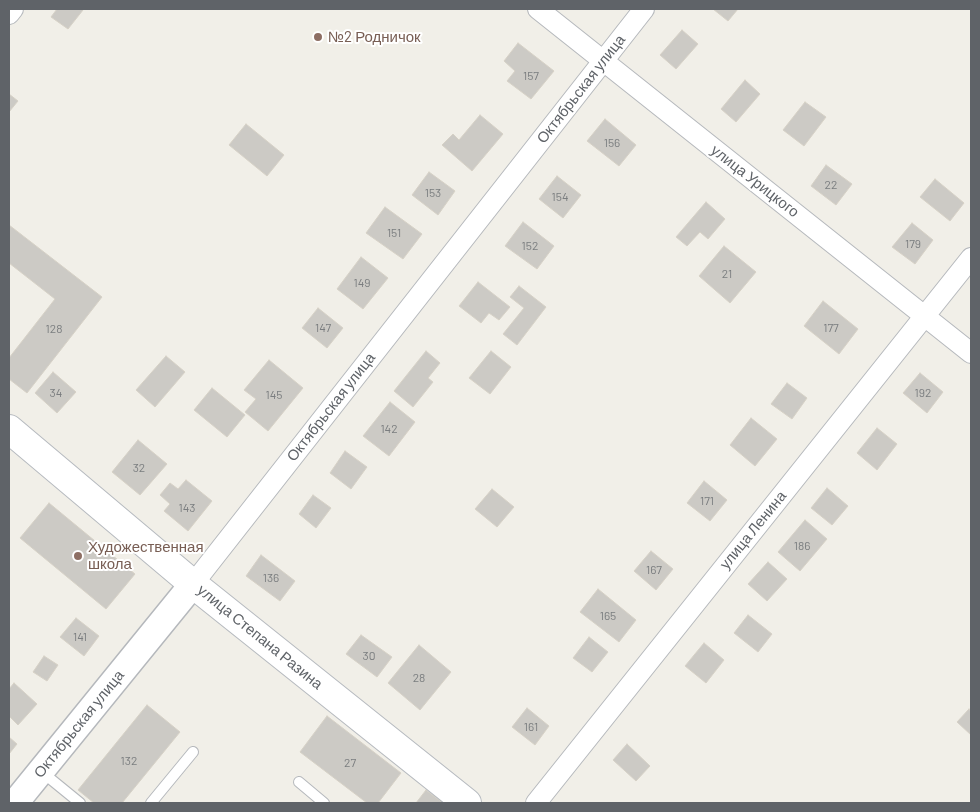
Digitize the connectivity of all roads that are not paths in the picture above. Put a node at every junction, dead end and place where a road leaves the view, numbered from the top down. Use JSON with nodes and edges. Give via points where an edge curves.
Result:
{"nodes":[{"id":1,"x":13,"y":9,"type":"edge"},
{"id":2,"x":538,"y":9,"type":"edge"},
{"id":3,"x":644,"y":9,"type":"edge"},
{"id":4,"x":9,"y":14,"type":"edge"},
{"id":5,"x":602,"y":61,"type":"junction"},
{"id":6,"x":971,"y":258,"type":"edge"},
{"id":7,"x":925,"y":316,"type":"junction"},
{"id":8,"x":971,"y":353,"type":"edge"},
{"id":9,"x":9,"y":429,"type":"edge"},
{"id":10,"x":193,"y":584,"type":"junction"},
{"id":11,"x":193,"y":752,"type":"dead end"},
{"id":12,"x":41,"y":772,"type":"junction"},
{"id":13,"x":299,"y":782,"type":"dead end"},
{"id":14,"x":15,"y":803,"type":"edge"},
{"id":15,"x":80,"y":803,"type":"edge"},
{"id":16,"x":151,"y":803,"type":"edge"},
{"id":17,"x":324,"y":803,"type":"edge"},
{"id":18,"x":467,"y":803,"type":"edge"},
{"id":19,"x":536,"y":803,"type":"edge"}],
"edges":[{"from":1,"to":4,"type":"street"},
{"from":2,"to":5,"type":"street","name":"улица Урицкого"},
{"from":3,"to":5,"type":"street","name":"Октябрьская улица"},
{"from":5,"to":7,"type":"street","name":"улица Урицкого"},
{"from":5,"to":10,"type":"street","name":"Октябрьская улица"},
{"from":6,"to":7,"type":"street","name":"улица Ленина"},
{"from":7,"to":8,"type":"street","name":"улица Урицкого"},
{"from":7,"to":19,"type":"street","name":"улица Ленина"},
{"from":9,"to":10,"type":"main road","name":"улица Степана Разина"},
{"from":10,"to":12,"type":"street","name":"Октябрьская улица"},
{"from":10,"to":18,"type":"main road","name":"улица Степана Разина"},
{"from":11,"to":16,"type":"lane"},
{"from":12,"to":14,"type":"street","name":"Октябрьская улица"},
{"from":12,"to":15,"type":"lane"},
{"from":13,"to":17,"type":"lane"}]}
